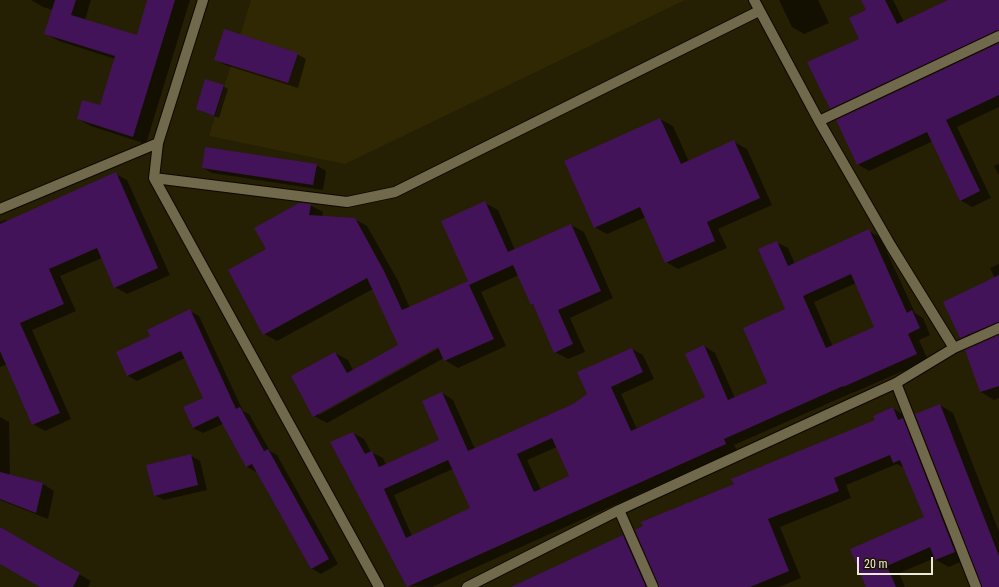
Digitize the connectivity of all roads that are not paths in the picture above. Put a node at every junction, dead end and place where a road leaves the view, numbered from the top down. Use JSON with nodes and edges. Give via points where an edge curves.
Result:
{"nodes":[{"id":1,"x":203,"y":0,"type":"edge"},
{"id":2,"x":754,"y":0,"type":"edge"},
{"id":3,"x":759,"y":10,"type":"junction"},
{"id":4,"x":999,"y":36,"type":"edge"},
{"id":5,"x":818,"y":120,"type":"junction"},
{"id":6,"x":158,"y":143,"type":"junction"},
{"id":7,"x":154,"y":178,"type":"junction"},
{"id":8,"x":0,"y":209,"type":"edge"},
{"id":9,"x":999,"y":328,"type":"edge"},
{"id":10,"x":954,"y":348,"type":"junction"},
{"id":11,"x":896,"y":383,"type":"junction"},
{"id":12,"x":619,"y":510,"type":"junction"},
{"id":13,"x":379,"y":587,"type":"edge"},
{"id":14,"x":467,"y":587,"type":"edge"},
{"id":15,"x":653,"y":587,"type":"edge"},
{"id":16,"x":976,"y":587,"type":"edge"}],
"edges":[{"from":1,"to":6,"type":"street"},
{"from":2,"to":3,"type":"street"},
{"from":3,"to":5,"type":"street"},
{"from":3,"to":7,"type":"street","via":[[395,192],[347,202]]},
{"from":4,"to":5,"type":"street"},
{"from":5,"to":10,"type":"street"},
{"from":6,"to":7,"type":"street"},
{"from":6,"to":8,"type":"street"},
{"from":7,"to":13,"type":"street"},
{"from":9,"to":10,"type":"street"},
{"from":10,"to":11,"type":"street"},
{"from":11,"to":12,"type":"street"},
{"from":11,"to":16,"type":"street"},
{"from":12,"to":14,"type":"street"},
{"from":12,"to":15,"type":"street"}]}
